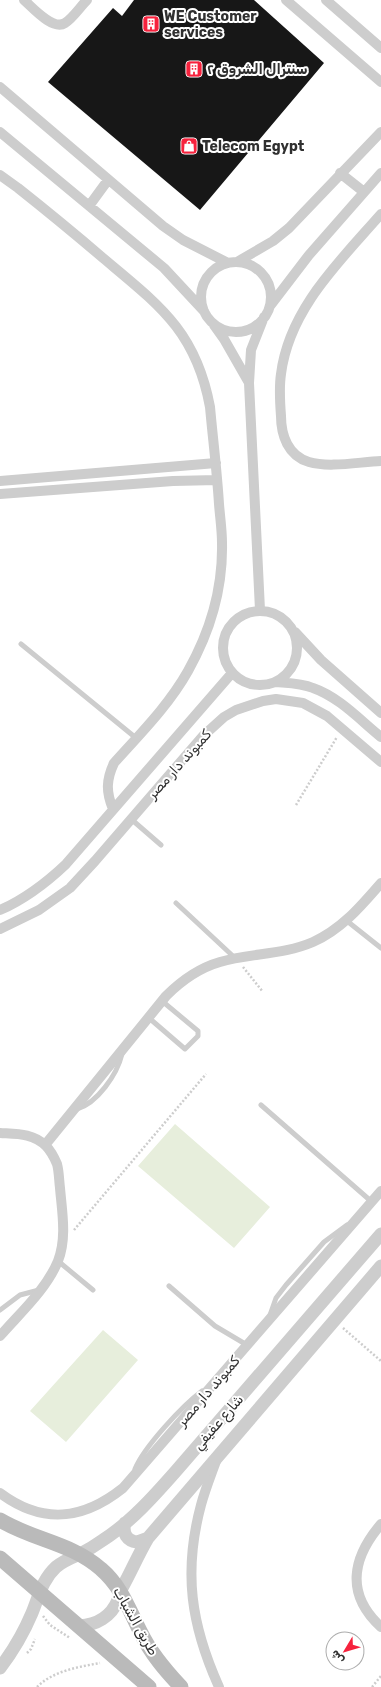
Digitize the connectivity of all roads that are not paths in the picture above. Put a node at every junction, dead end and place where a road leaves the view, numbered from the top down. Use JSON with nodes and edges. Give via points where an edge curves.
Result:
{"nodes":[{"id":1,"x":24,"y":0,"type":"edge"},
{"id":2,"x":87,"y":0,"type":"edge"},
{"id":3,"x":286,"y":0,"type":"edge"},
{"id":4,"x":326,"y":0,"type":"edge"},
{"id":5,"x":381,"y":48,"type":"edge"},
{"id":6,"x":381,"y":82,"type":"edge"},
{"id":7,"x":0,"y":87,"type":"edge"},
{"id":8,"x":0,"y":132,"type":"edge"},
{"id":9,"x":381,"y":132,"type":"edge"},
{"id":10,"x":340,"y":173,"type":"junction"},
{"id":11,"x":381,"y":173,"type":"edge"},
{"id":12,"x":0,"y":175,"type":"edge"},
{"id":13,"x":108,"y":180,"type":"junction"},
{"id":14,"x":364,"y":192,"type":"junction"},
{"id":15,"x":89,"y":206,"type":"junction"},
{"id":16,"x":381,"y":214,"type":"edge"},
{"id":17,"x":232,"y":262,"type":"junction"},
{"id":18,"x":270,"y":306,"type":"junction"},
{"id":19,"x":204,"y":311,"type":"junction"},
{"id":20,"x":264,"y":317,"type":"junction"},
{"id":21,"x":211,"y":321,"type":"junction"},
{"id":22,"x":248,"y":383,"type":"junction"},
{"id":23,"x":381,"y":460,"type":"edge"},
{"id":24,"x":216,"y":463,"type":"junction"},
{"id":25,"x":217,"y":480,"type":"junction"},
{"id":26,"x":0,"y":481,"type":"edge"},
{"id":27,"x":0,"y":494,"type":"edge"},
{"id":28,"x":260,"y":610,"type":"junction"},
{"id":29,"x":290,"y":626,"type":"junction"},
{"id":30,"x":21,"y":644,"type":"dead end"},
{"id":31,"x":232,"y":673,"type":"junction"},
{"id":32,"x":276,"y":682,"type":"junction"},
{"id":33,"x":381,"y":713,"type":"edge"},
{"id":34,"x":136,"y":738,"type":"junction"},
{"id":35,"x":381,"y":738,"type":"edge"},
{"id":36,"x":381,"y":762,"type":"edge"},
{"id":37,"x":114,"y":809,"type":"junction"},
{"id":38,"x":131,"y":819,"type":"junction"},
{"id":39,"x":161,"y":845,"type":"dead end"},
{"id":40,"x":381,"y":883,"type":"edge"},
{"id":41,"x":176,"y":903,"type":"dead end"},
{"id":42,"x":0,"y":910,"type":"edge"},
{"id":43,"x":347,"y":921,"type":"junction"},
{"id":44,"x":0,"y":929,"type":"edge"},
{"id":45,"x":381,"y":948,"type":"edge"},
{"id":46,"x":236,"y":959,"type":"junction"},
{"id":47,"x":162,"y":1001,"type":"junction"},
{"id":48,"x":149,"y":1018,"type":"junction"},
{"id":49,"x":261,"y":1105,"type":"dead end"},
{"id":50,"x":0,"y":1133,"type":"edge"},
{"id":51,"x":45,"y":1145,"type":"junction"},
{"id":52,"x":381,"y":1191,"type":"edge"},
{"id":53,"x":372,"y":1202,"type":"junction"},
{"id":54,"x":381,"y":1234,"type":"edge"},
{"id":55,"x":58,"y":1261,"type":"junction"},
{"id":56,"x":358,"y":1261,"type":"junction"},
{"id":57,"x":377,"y":1270,"type":"edge"},
{"id":58,"x":170,"y":1286,"type":"dead end"},
{"id":59,"x":40,"y":1290,"type":"junction"},
{"id":60,"x":93,"y":1290,"type":"dead end"},
{"id":61,"x":0,"y":1310,"type":"edge"},
{"id":62,"x":0,"y":1336,"type":"edge"},
{"id":63,"x":247,"y":1345,"type":"junction"},
{"id":64,"x":218,"y":1456,"type":"junction"},
{"id":65,"x":0,"y":1493,"type":"edge"},
{"id":66,"x":0,"y":1520,"type":"edge"},
{"id":67,"x":125,"y":1523,"type":"junction"},
{"id":68,"x":381,"y":1524,"type":"edge"},
{"id":69,"x":148,"y":1538,"type":"junction"},
{"id":70,"x":81,"y":1554,"type":"junction"},
{"id":71,"x":0,"y":1558,"type":"edge"},
{"id":72,"x":121,"y":1591,"type":"junction"},
{"id":73,"x":39,"y":1592,"type":"junction"},
{"id":74,"x":381,"y":1627,"type":"edge"},
{"id":75,"x":77,"y":1633,"type":"junction"},
{"id":76,"x":0,"y":1668,"type":"edge"},
{"id":77,"x":148,"y":1687,"type":"edge"},
{"id":78,"x":181,"y":1687,"type":"edge"},
{"id":79,"x":219,"y":1687,"type":"edge"}],
"edges":[{"from":1,"to":2,"type":"street","via":[[48,22],[59,25],[66,23]]},
{"from":3,"to":6,"type":"street"},
{"from":4,"to":5,"type":"street"},
{"from":7,"to":13,"type":"street"},
{"from":8,"to":15,"type":"street"},
{"from":9,"to":10,"type":"street"},
{"from":10,"to":14,"type":"street"},
{"from":10,"to":17,"type":"street","via":[[289,228],[273,241]]},
{"from":11,"to":14,"type":"street"},
{"from":12,"to":24,"type":"street","via":[[146,294],[180,330],[196,359],[207,391]]},
{"from":13,"to":15,"type":"street"},
{"from":13,"to":17,"type":"street","via":[[183,240]]},
{"from":14,"to":18,"type":"street","via":[[309,255]]},
{"from":15,"to":19,"type":"street","via":[[164,268]]},
{"from":16,"to":23,"type":"street","via":[[310,298],[292,332],[281,374],[280,414],[281,430],[286,443],[295,454],[307,462],[321,465]]},
{"from":17,"to":18,"type":"street","via":[[249,264],[260,271],[267,281],[271,294]]},
{"from":17,"to":19,"type":"street","via":[[216,268],[208,276],[202,287]]},
{"from":18,"to":20,"type":"street"},
{"from":19,"to":21,"type":"street"},
{"from":20,"to":21,"type":"street","via":[[256,326],[245,331],[233,332]]},
{"from":20,"to":22,"type":"street","via":[[251,350]]},
{"from":21,"to":22,"type":"street"},
{"from":22,"to":28,"type":"street"},
{"from":24,"to":25,"type":"street"},
{"from":24,"to":26,"type":"street"},
{"from":25,"to":27,"type":"street"},
{"from":25,"to":34,"type":"street","via":[[222,543],[221,570],[210,623],[188,672]]},
{"from":28,"to":29,"type":"street","via":[[271,612]]},
{"from":28,"to":31,"type":"street","via":[[239,616],[225,633],[222,643],[223,654]]},
{"from":29,"to":32,"type":"street","via":[[296,638],[294,664]]},
{"from":29,"to":33,"type":"street","via":[[321,660]]},
{"from":30,"to":34,"type":"lane"},
{"from":31,"to":32,"type":"street","via":[[253,685]]},
{"from":31,"to":37,"type":"street"},
{"from":32,"to":35,"type":"street","via":[[294,683],[330,696]]},
{"from":34,"to":37,"type":"street","via":[[114,763],[109,774],[107,786]]},
{"from":36,"to":38,"type":"street","name":"كمبوند دار مصر","via":[[316,708],[290,700],[263,701],[224,717],[203,736]]},
{"from":37,"to":42,"type":"street","via":[[82,847],[48,880],[28,895]]},
{"from":38,"to":39,"type":"lane"},
{"from":38,"to":44,"type":"street","name":"كمبوند دار مصر","via":[[70,888],[39,910]]},
{"from":40,"to":43,"type":"street"},
{"from":41,"to":46,"type":"lane"},
{"from":43,"to":45,"type":"lane"},
{"from":43,"to":46,"type":"street","via":[[318,939],[295,949]]},
{"from":46,"to":47,"type":"street","via":[[221,962],[191,975]]},
{"from":47,"to":48,"type":"street"},
{"from":47,"to":48,"type":"lane","via":[[198,1031],[198,1036],[185,1049]]},
{"from":48,"to":51,"type":"street"},
{"from":49,"to":53,"type":"lane"},
{"from":50,"to":51,"type":"street","via":[[30,1136]]},
{"from":51,"to":55,"type":"street","via":[[57,1165],[64,1227]]},
{"from":52,"to":53,"type":"street","name":"كمبوند دار مصر"},
{"from":53,"to":63,"type":"street","name":"كمبوند دار مصر"},
{"from":54,"to":56,"type":"street","name":"شارع عفيفي"},
{"from":55,"to":59,"type":"street"},
{"from":55,"to":60,"type":"lane"},
{"from":56,"to":57,"type":"street"},
{"from":56,"to":67,"type":"street","name":"شارع عفيفي","via":[[176,1471]]},
{"from":57,"to":64,"type":"street","name":"شارع عفيفي"},
{"from":58,"to":63,"type":"lane","via":[[215,1326]]},
{"from":59,"to":61,"type":"lane","via":[[20,1295]]},
{"from":59,"to":62,"type":"street"},
{"from":63,"to":65,"type":"street","name":"كمبوند دار مصر","via":[[123,1488],[107,1501],[89,1510],[70,1514],[49,1514],[11,1502]]},
{"from":64,"to":69,"type":"street","name":"شارع عفيفي"},
{"from":64,"to":79,"type":"street","via":[[201,1504],[191,1569],[192,1602],[198,1634]]},
{"from":66,"to":70,"type":"main road","name":"طريق الشباب","via":[[15,1530]]},
{"from":67,"to":69,"type":"street","via":[[124,1532],[129,1540],[137,1542]]},
{"from":67,"to":70,"type":"street","name":"شارع عفيفي"},
{"from":68,"to":74,"type":"street","via":[[363,1548],[356,1578],[364,1607]]},
{"from":69,"to":72,"type":"street","name":"شارع عفيفي"},
{"from":70,"to":72,"type":"main road","name":"طريق الشباب","via":[[102,1569]]},
{"from":70,"to":73,"type":"street","name":"شارع عفيفي","via":[[67,1559],[56,1568]]},
{"from":71,"to":73,"type":"main road"},
{"from":72,"to":75,"type":"street","name":"شارع عفيفي","via":[[116,1605],[107,1616]]},
{"from":72,"to":78,"type":"main road","name":"طريق الشباب","via":[[152,1651]]},
{"from":73,"to":75,"type":"main road"},
{"from":73,"to":76,"type":"street","name":"شارع عفيفي","via":[[24,1630]]},
{"from":75,"to":77,"type":"main road"}]}
